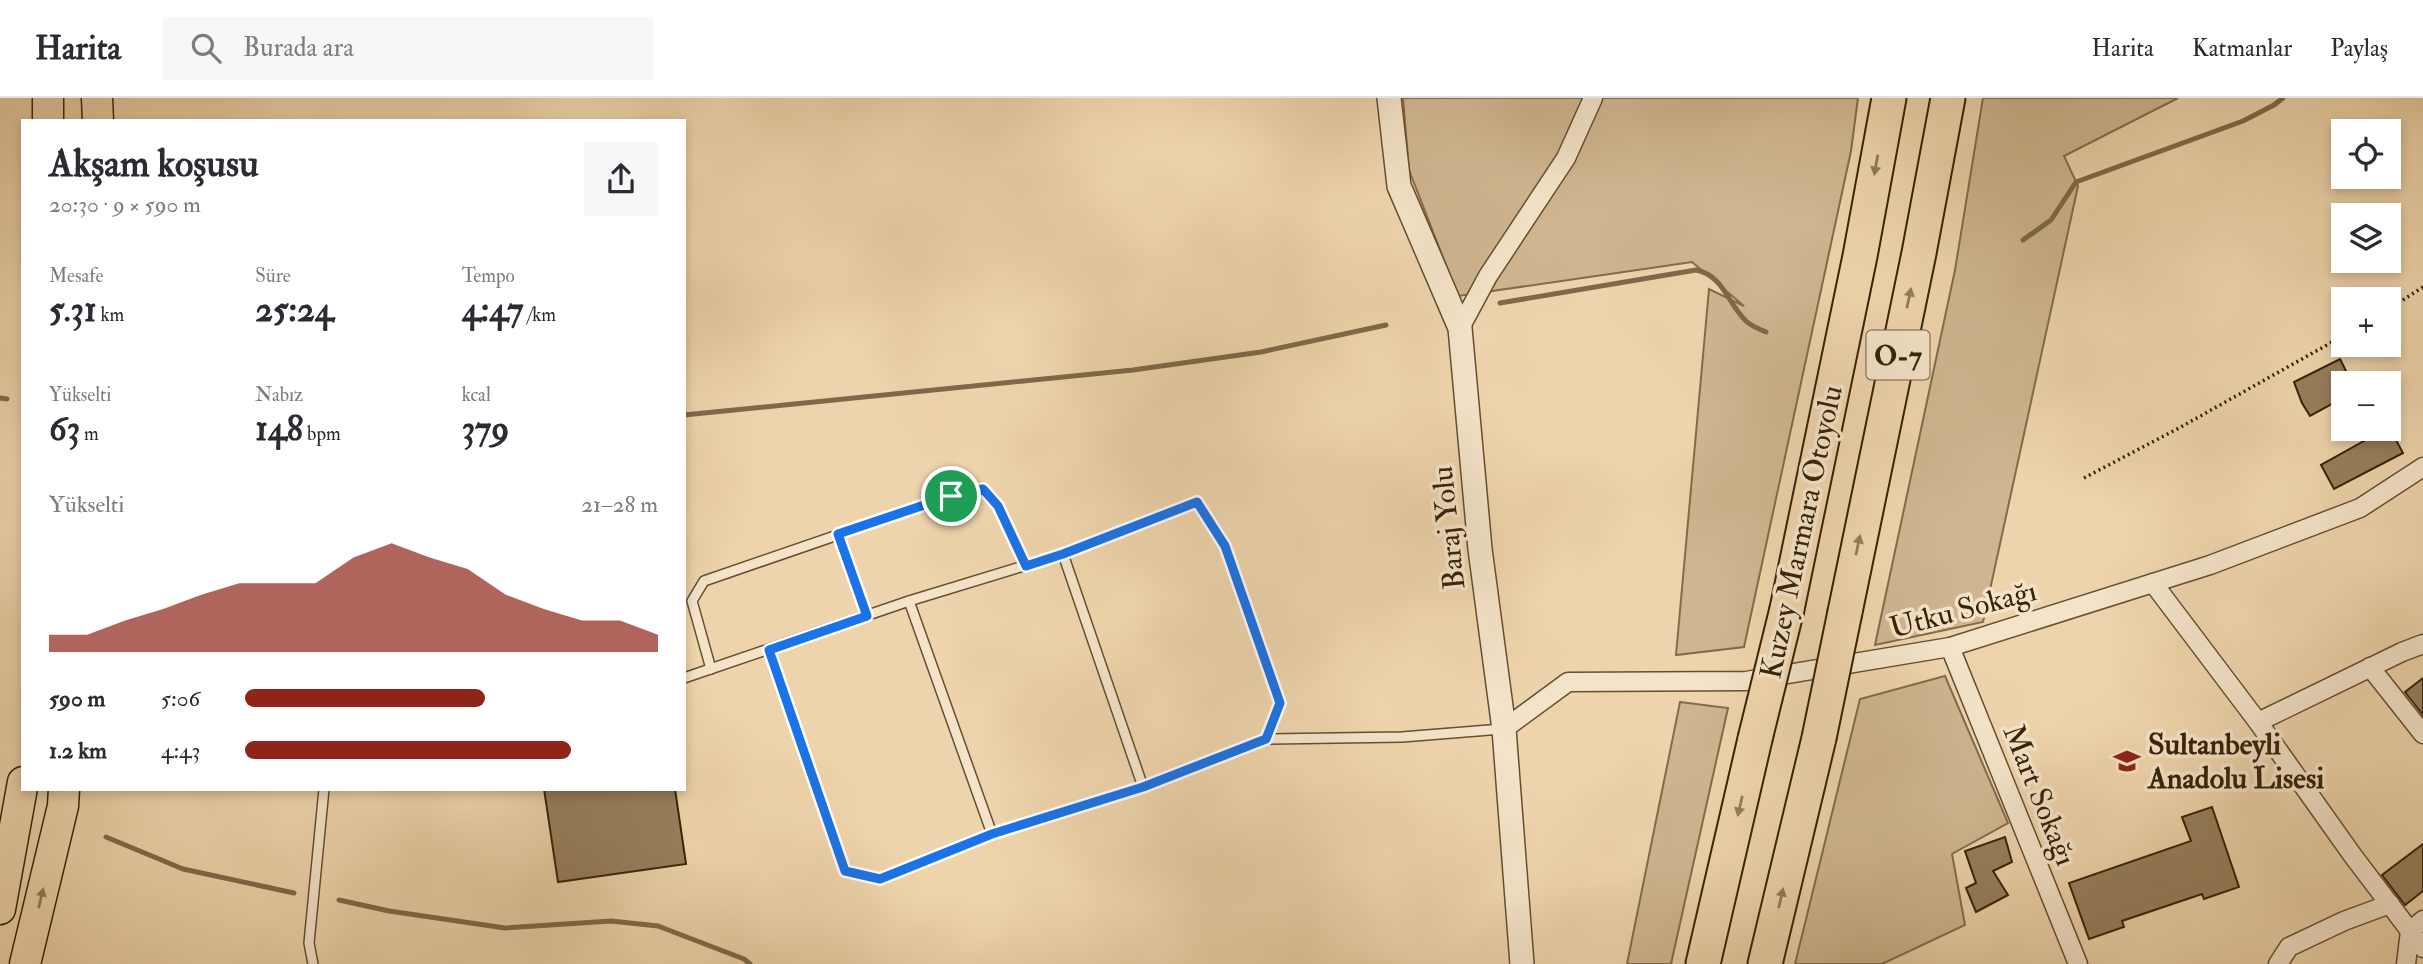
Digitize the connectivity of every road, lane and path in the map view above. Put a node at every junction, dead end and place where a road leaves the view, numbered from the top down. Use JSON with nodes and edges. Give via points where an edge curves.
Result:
{"nodes":[{"id":1,"x":48,"y":98,"type":"edge"},
{"id":2,"x":97,"y":98,"type":"edge"},
{"id":3,"x":1389,"y":98,"type":"edge"},
{"id":4,"x":1593,"y":98,"type":"edge"},
{"id":5,"x":1889,"y":98,"type":"edge"},
{"id":6,"x":1948,"y":98,"type":"edge"},
{"id":7,"x":48,"y":119,"type":"edge"},
{"id":8,"x":98,"y":119,"type":"edge"},
{"id":9,"x":2423,"y":286,"type":"edge"},
{"id":10,"x":2401,"y":301,"type":"edge"},
{"id":11,"x":1460,"y":328,"type":"junction"},
{"id":12,"x":2331,"y":343,"type":"edge"},
{"id":13,"x":2423,"y":467,"type":"edge"},
{"id":14,"x":2084,"y":478,"type":"dead end"},
{"id":15,"x":838,"y":534,"type":"junction"},
{"id":16,"x":1063,"y":554,"type":"junction"},
{"id":17,"x":1026,"y":566,"type":"junction"},
{"id":18,"x":2153,"y":583,"type":"junction"},
{"id":19,"x":909,"y":601,"type":"junction"},
{"id":20,"x":867,"y":616,"type":"junction"},
{"id":21,"x":2423,"y":644,"type":"edge"},
{"id":22,"x":1950,"y":647,"type":"junction"},
{"id":23,"x":769,"y":650,"type":"junction"},
{"id":24,"x":2370,"y":667,"type":"junction"},
{"id":25,"x":711,"y":669,"type":"junction"},
{"id":26,"x":686,"y":677,"type":"edge"},
{"id":27,"x":2258,"y":722,"type":"junction"},
{"id":28,"x":1504,"y":729,"type":"junction"},
{"id":29,"x":2423,"y":734,"type":"edge"},
{"id":30,"x":1266,"y":739,"type":"junction"},
{"id":31,"x":1143,"y":787,"type":"junction"},
{"id":32,"x":21,"y":791,"type":"edge"},
{"id":33,"x":64,"y":791,"type":"edge"},
{"id":34,"x":324,"y":791,"type":"edge"},
{"id":35,"x":992,"y":834,"type":"junction"},
{"id":36,"x":2390,"y":904,"type":"junction"},
{"id":37,"x":0,"y":909,"type":"edge"},
{"id":38,"x":2417,"y":926,"type":"edge"},
{"id":39,"x":2423,"y":948,"type":"edge"},
{"id":40,"x":25,"y":964,"type":"edge"},
{"id":41,"x":313,"y":964,"type":"edge"},
{"id":42,"x":1522,"y":964,"type":"edge"},
{"id":43,"x":1703,"y":964,"type":"edge"},
{"id":44,"x":1765,"y":964,"type":"edge"},
{"id":45,"x":2078,"y":964,"type":"edge"},
{"id":46,"x":2278,"y":964,"type":"edge"},
{"id":47,"x":2406,"y":964,"type":"edge"}],
"edges":[{"from":1,"to":7,"type":"highway"},
{"from":2,"to":8,"type":"highway"},
{"from":3,"to":11,"type":"street","name":"Baraj Yolu","via":[[1399,186]]},
{"from":4,"to":11,"type":"street","via":[[1566,158],[1488,276]]},
{"from":5,"to":43,"type":"highway","name":"Kuzey Marmara Otoyolu","number":"O-7","one_way":true,"bridge":true,"via":[[1787,609]]},
{"from":44,"to":6,"type":"highway","name":"Kuzey Marmara Otoyolu","number":"O-7","one_way":true,"bridge":true,"via":[[1819,738]]},
{"from":9,"to":10,"type":"path"},
{"from":11,"to":28,"type":"street","name":"Baraj Yolu","via":[[1480,549]]},
{"from":12,"to":14,"type":"path"},
{"from":13,"to":18,"type":"street","name":"Utku Sokağı","via":[[2360,508]]},
{"from":15,"to":17,"type":"lane","via":[[983,489],[998,506]]},
{"from":15,"to":20,"type":"lane"},
{"from":15,"to":25,"type":"lane","via":[[704,581],[692,601]]},
{"from":16,"to":17,"type":"lane"},
{"from":16,"to":30,"type":"lane","via":[[1197,502],[1225,546],[1280,703]]},
{"from":16,"to":31,"type":"lane"},
{"from":17,"to":19,"type":"lane"},
{"from":18,"to":22,"type":"street","name":"Utku Sokağı"},
{"from":18,"to":27,"type":"street"},
{"from":19,"to":20,"type":"lane"},
{"from":19,"to":35,"type":"lane"},
{"from":20,"to":23,"type":"lane"},
{"from":21,"to":24,"type":"street"},
{"from":22,"to":28,"type":"street","name":"Utku Sokağı","via":[[1746,681],[1567,682]]},
{"from":22,"to":45,"type":"street","name":"Mart Sokağı"},
{"from":23,"to":25,"type":"lane"},
{"from":23,"to":35,"type":"lane","via":[[845,871],[880,879]]},
{"from":24,"to":27,"type":"street"},
{"from":24,"to":29,"type":"street"},
{"from":25,"to":26,"type":"lane"},
{"from":27,"to":36,"type":"street"},
{"from":28,"to":30,"type":"lane","via":[[1402,737]]},
{"from":28,"to":42,"type":"street","name":"Baraj Yolu"},
{"from":30,"to":31,"type":"lane"},
{"from":31,"to":35,"type":"lane"},
{"from":32,"to":37,"type":"highway"},
{"from":40,"to":33,"type":"highway","one_way":true},
{"from":34,"to":41,"type":"lane","via":[[309,943]]},
{"from":36,"to":38,"type":"street"},
{"from":36,"to":46,"type":"street","via":[[2289,947]]},
{"from":38,"to":39,"type":"street"},
{"from":38,"to":47,"type":"street"}]}
